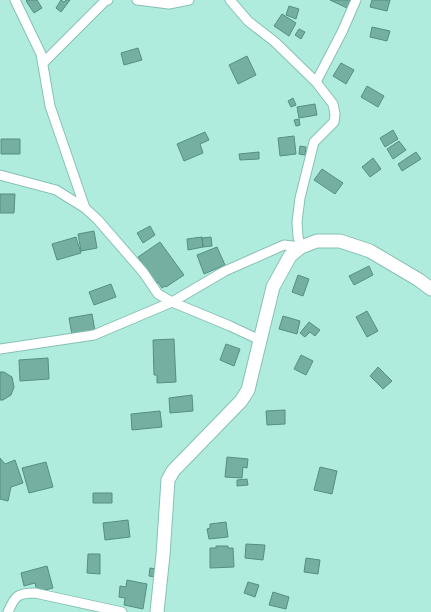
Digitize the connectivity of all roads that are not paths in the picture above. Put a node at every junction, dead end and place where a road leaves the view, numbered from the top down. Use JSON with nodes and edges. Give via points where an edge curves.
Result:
{"nodes":[{"id":1,"x":15,"y":0,"type":"edge"},
{"id":2,"x":108,"y":0,"type":"edge"},
{"id":3,"x":138,"y":0,"type":"edge"},
{"id":4,"x":189,"y":0,"type":"edge"},
{"id":5,"x":230,"y":0,"type":"edge"},
{"id":6,"x":356,"y":0,"type":"edge"},
{"id":7,"x":43,"y":63,"type":"junction"},
{"id":8,"x":316,"y":82,"type":"junction"},
{"id":9,"x":0,"y":175,"type":"edge"},
{"id":10,"x":85,"y":208,"type":"junction"},
{"id":11,"x":301,"y":247,"type":"junction"},
{"id":12,"x":431,"y":288,"type":"edge"},
{"id":13,"x":172,"y":302,"type":"junction"},
{"id":14,"x":260,"y":340,"type":"junction"},
{"id":15,"x":0,"y":348,"type":"edge"},
{"id":16,"x":8,"y":612,"type":"edge"},
{"id":17,"x":122,"y":612,"type":"edge"},
{"id":18,"x":157,"y":612,"type":"edge"}],
"edges":[{"from":1,"to":7,"type":"street"},
{"from":2,"to":7,"type":"street"},
{"from":3,"to":4,"type":"street","via":[[169,4]]},
{"from":5,"to":8,"type":"street","via":[[248,21],[275,42]]},
{"from":6,"to":8,"type":"street"},
{"from":7,"to":10,"type":"street","via":[[50,106]]},
{"from":8,"to":11,"type":"street","via":[[333,104],[336,114],[334,122],[314,142],[300,198],[297,222]]},
{"from":9,"to":10,"type":"street","via":[[56,190]]},
{"from":10,"to":13,"type":"street","via":[[143,272],[158,294]]},
{"from":11,"to":12,"type":"street","via":[[317,241],[347,243],[370,251]]},
{"from":11,"to":13,"type":"street","via":[[284,245],[224,271]]},
{"from":11,"to":14,"type":"street","via":[[290,256],[273,287]]},
{"from":13,"to":14,"type":"street"},
{"from":13,"to":15,"type":"street","via":[[94,335]]},
{"from":14,"to":18,"type":"street","via":[[248,390],[241,401],[173,471],[168,480],[164,555]]},
{"from":16,"to":17,"type":"street","via":[[15,597],[22,593],[35,593]]}]}
